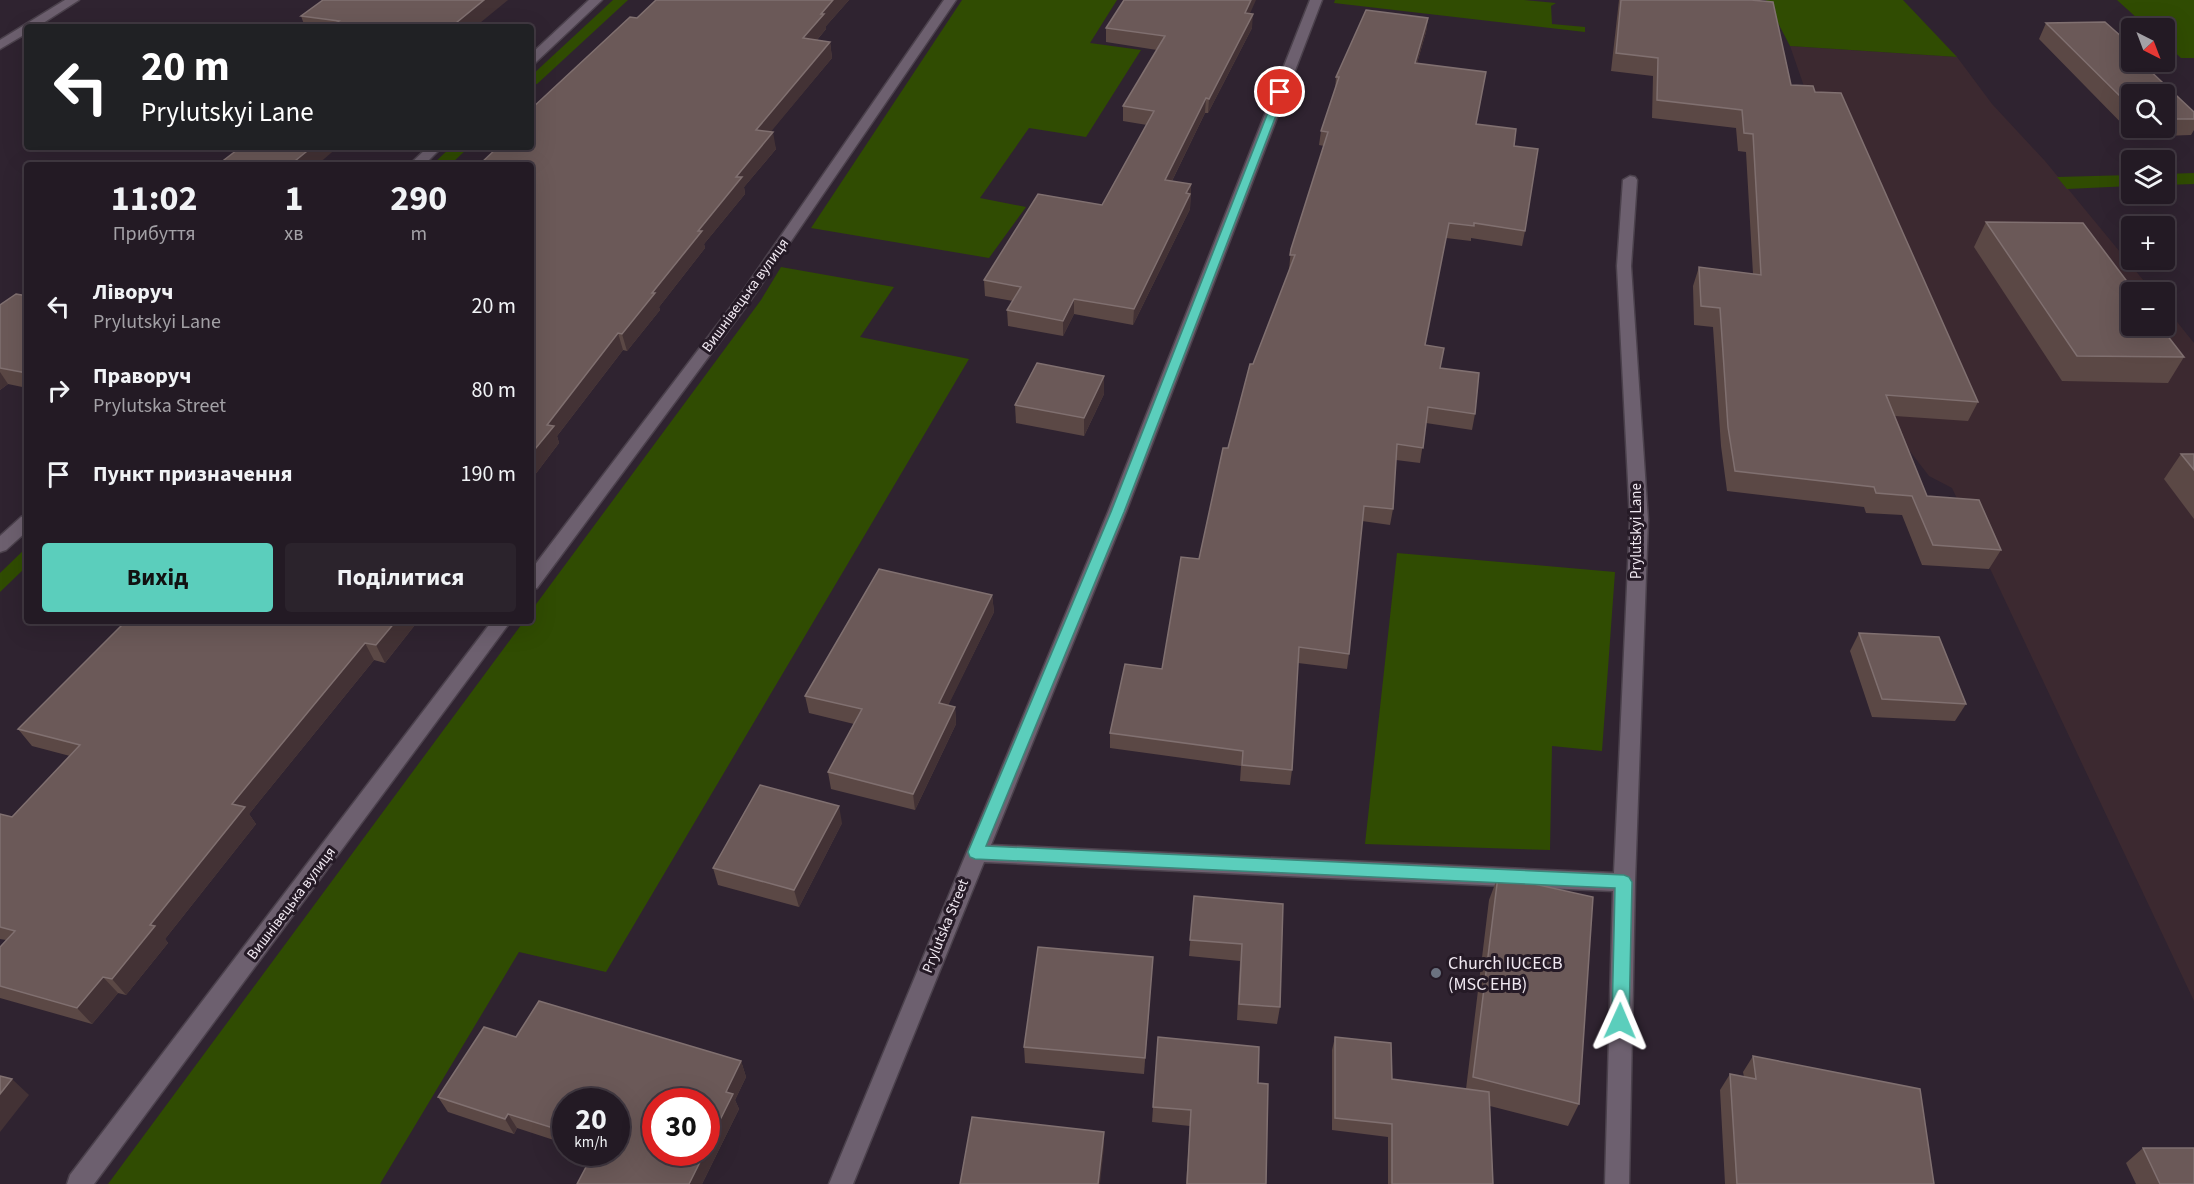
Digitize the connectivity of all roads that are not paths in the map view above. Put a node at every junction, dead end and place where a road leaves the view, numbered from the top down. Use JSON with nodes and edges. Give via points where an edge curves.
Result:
{"nodes":[{"id":1,"x":73,"y":0,"type":"edge"},
{"id":2,"x":596,"y":0,"type":"edge"},
{"id":3,"x":950,"y":0,"type":"edge"},
{"id":4,"x":1316,"y":0,"type":"edge"},
{"id":5,"x":34,"y":24,"type":"edge"},
{"id":6,"x":24,"y":30,"type":"edge"},
{"id":7,"x":0,"y":45,"type":"edge"},
{"id":8,"x":534,"y":57,"type":"edge"},
{"id":9,"x":433,"y":150,"type":"edge"},
{"id":10,"x":419,"y":162,"type":"edge"},
{"id":11,"x":1630,"y":180,"type":"dead end"},
{"id":12,"x":24,"y":524,"type":"edge"},
{"id":13,"x":0,"y":546,"type":"edge"},
{"id":14,"x":534,"y":579,"type":"edge"},
{"id":15,"x":500,"y":624,"type":"edge"},
{"id":16,"x":975,"y":852,"type":"junction"},
{"id":17,"x":1624,"y":882,"type":"junction"},
{"id":18,"x":79,"y":1184,"type":"edge"},
{"id":19,"x":841,"y":1184,"type":"edge"},
{"id":20,"x":1617,"y":1184,"type":"edge"}],
"edges":[{"from":1,"to":5,"type":"street"},
{"from":2,"to":8,"type":"street"},
{"from":3,"to":14,"type":"street","name":"Вишнівецька вулиця","via":[[746,298]]},
{"from":4,"to":16,"type":"street","name":"Prylutska Street","via":[[1117,512]]},
{"from":6,"to":7,"type":"street"},
{"from":9,"to":10,"type":"street"},
{"from":11,"to":17,"type":"street","name":"Prylutskyi Lane","via":[[1624,266],[1639,520]]},
{"from":12,"to":13,"type":"street"},
{"from":15,"to":18,"type":"street","name":"Вишнівецька вулиця"},
{"from":16,"to":17,"type":"street"},
{"from":16,"to":19,"type":"street","name":"Prylutska Street"},
{"from":17,"to":20,"type":"street","name":"Prylutskyi Lane"}]}
